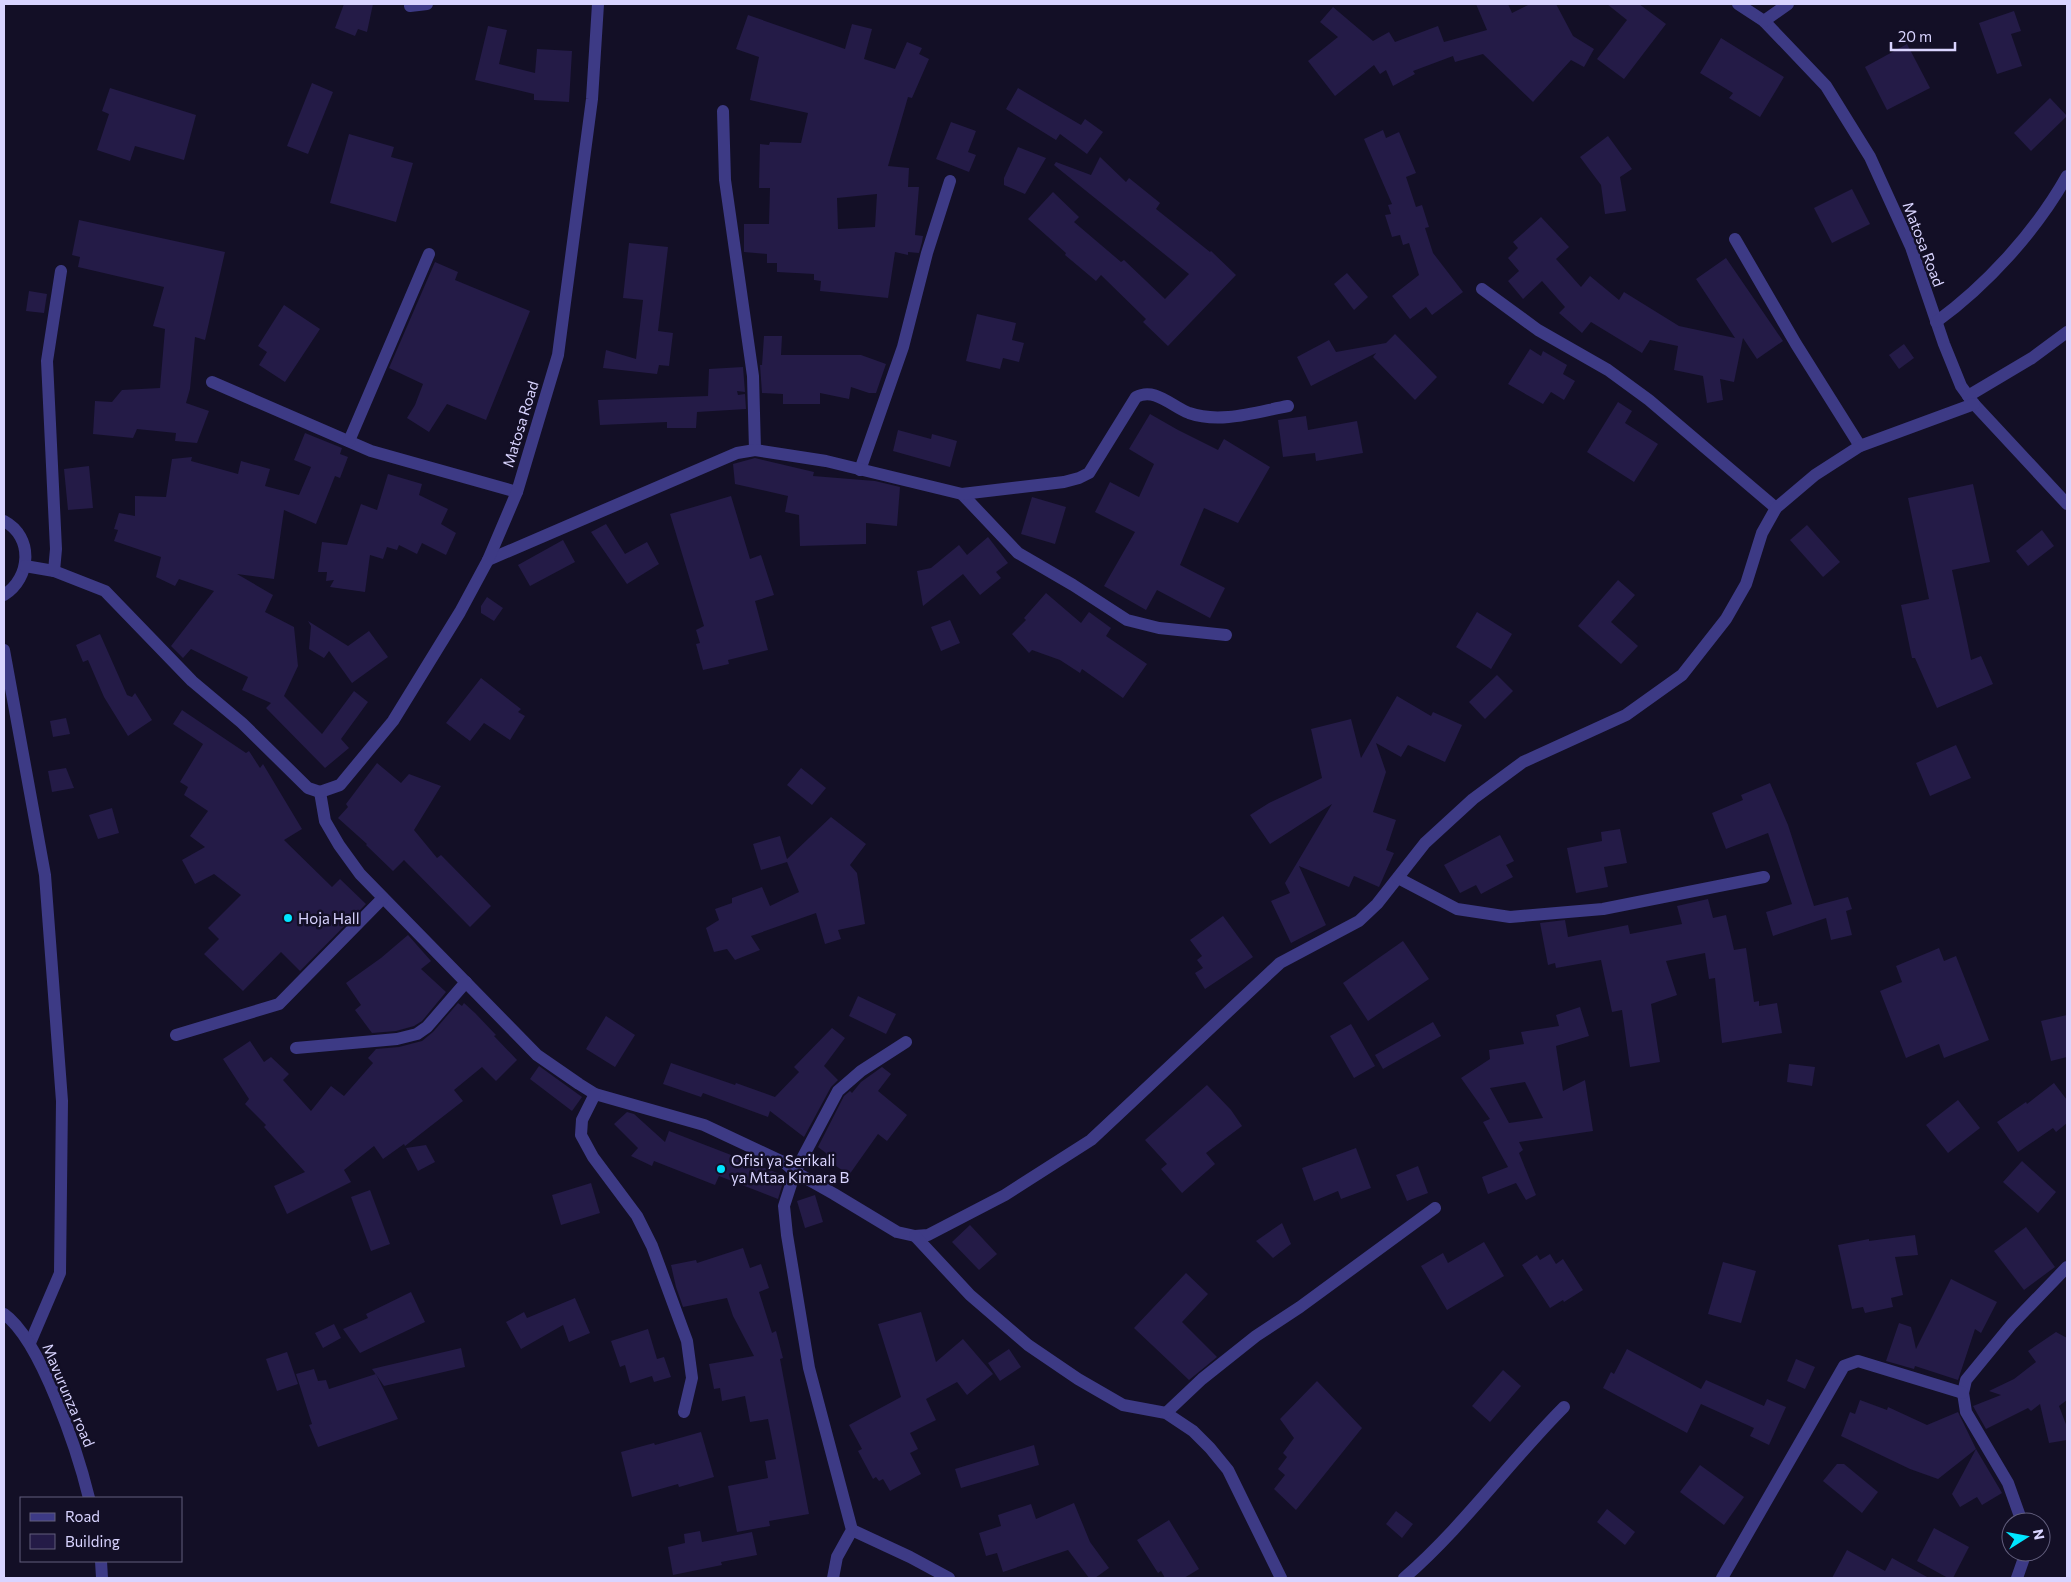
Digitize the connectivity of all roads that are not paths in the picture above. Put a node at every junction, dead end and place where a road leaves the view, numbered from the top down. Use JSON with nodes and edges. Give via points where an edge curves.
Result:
{"nodes":[{"id":1,"x":426,"y":4,"type":"edge"},
{"id":2,"x":598,"y":4,"type":"edge"},
{"id":3,"x":1738,"y":4,"type":"edge"},
{"id":4,"x":1788,"y":4,"type":"edge"},
{"id":5,"x":410,"y":6,"type":"dead end"},
{"id":6,"x":1764,"y":21,"type":"junction"},
{"id":7,"x":722,"y":111,"type":"dead end"},
{"id":8,"x":2067,"y":176,"type":"edge"},
{"id":9,"x":950,"y":181,"type":"dead end"},
{"id":10,"x":1735,"y":239,"type":"dead end"},
{"id":11,"x":429,"y":254,"type":"dead end"},
{"id":12,"x":61,"y":271,"type":"dead end"},
{"id":13,"x":1482,"y":289,"type":"dead end"},
{"id":14,"x":1936,"y":322,"type":"junction"},
{"id":15,"x":2067,"y":332,"type":"edge"},
{"id":16,"x":212,"y":382,"type":"dead end"},
{"id":17,"x":1971,"y":400,"type":"junction"},
{"id":18,"x":1288,"y":406,"type":"dead end"},
{"id":19,"x":349,"y":441,"type":"junction"},
{"id":20,"x":1860,"y":446,"type":"junction"},
{"id":21,"x":755,"y":450,"type":"junction"},
{"id":22,"x":860,"y":470,"type":"junction"},
{"id":23,"x":517,"y":492,"type":"junction"},
{"id":24,"x":962,"y":494,"type":"junction"},
{"id":25,"x":2067,"y":504,"type":"edge"},
{"id":26,"x":1776,"y":508,"type":"junction"},
{"id":27,"x":4,"y":521,"type":"edge"},
{"id":28,"x":488,"y":560,"type":"junction"},
{"id":29,"x":25,"y":566,"type":"junction"},
{"id":30,"x":54,"y":571,"type":"junction"},
{"id":31,"x":4,"y":595,"type":"edge"},
{"id":32,"x":1226,"y":635,"type":"dead end"},
{"id":33,"x":4,"y":650,"type":"edge"},
{"id":34,"x":320,"y":792,"type":"junction"},
{"id":35,"x":1764,"y":877,"type":"dead end"},
{"id":36,"x":1398,"y":878,"type":"junction"},
{"id":37,"x":383,"y":898,"type":"junction"},
{"id":38,"x":466,"y":982,"type":"junction"},
{"id":39,"x":176,"y":1034,"type":"dead end"},
{"id":40,"x":906,"y":1042,"type":"dead end"},
{"id":41,"x":296,"y":1048,"type":"dead end"},
{"id":42,"x":594,"y":1094,"type":"junction"},
{"id":43,"x":795,"y":1172,"type":"junction"},
{"id":44,"x":1435,"y":1208,"type":"dead end"},
{"id":45,"x":915,"y":1236,"type":"junction"},
{"id":46,"x":2067,"y":1267,"type":"edge"},
{"id":47,"x":4,"y":1314,"type":"edge"},
{"id":48,"x":30,"y":1343,"type":"junction"},
{"id":49,"x":1963,"y":1392,"type":"junction"},
{"id":50,"x":1564,"y":1407,"type":"dead end"},
{"id":51,"x":684,"y":1412,"type":"dead end"},
{"id":52,"x":1166,"y":1413,"type":"junction"},
{"id":53,"x":89,"y":1497,"type":"edge"},
{"id":54,"x":2018,"y":1512,"type":"edge"},
{"id":55,"x":852,"y":1530,"type":"junction"},
{"id":56,"x":101,"y":1562,"type":"edge"},
{"id":57,"x":2023,"y":1562,"type":"edge"},
{"id":58,"x":102,"y":1578,"type":"edge"},
{"id":59,"x":833,"y":1578,"type":"edge"},
{"id":60,"x":949,"y":1578,"type":"edge"},
{"id":61,"x":1282,"y":1578,"type":"edge"},
{"id":62,"x":1404,"y":1578,"type":"edge"},
{"id":63,"x":1722,"y":1578,"type":"edge"},
{"id":64,"x":2017,"y":1578,"type":"edge"}],
"edges":[{"from":1,"to":5,"type":"street"},
{"from":2,"to":23,"type":"street","name":"Matosa Road","via":[[592,99],[558,355]]},
{"from":3,"to":6,"type":"street","name":"Matosa Road"},
{"from":4,"to":6,"type":"street"},
{"from":6,"to":14,"type":"street","name":"Matosa Road","via":[[1826,86],[1870,157],[1910,247]]},
{"from":7,"to":21,"type":"street","via":[[726,190],[753,376]]},
{"from":8,"to":14,"type":"street","via":[[2055,198],[2026,236],[1967,297]]},
{"from":9,"to":22,"type":"street","via":[[903,346]]},
{"from":10,"to":20,"type":"street"},
{"from":11,"to":19,"type":"street"},
{"from":12,"to":30,"type":"street","via":[[47,360],[56,549]]},
{"from":13,"to":26,"type":"street","via":[[1538,330],[1608,370]]},
{"from":14,"to":17,"type":"street","name":"Matosa Road","via":[[1961,386]]},
{"from":15,"to":17,"type":"street"},
{"from":16,"to":19,"type":"street"},
{"from":17,"to":20,"type":"street"},
{"from":17,"to":25,"type":"street","name":"Matosa Road"},
{"from":18,"to":24,"type":"street","via":[[1233,417],[1206,418],[1143,393],[1136,397],[1089,472],[1079,478]]},
{"from":19,"to":23,"type":"street","via":[[371,451]]},
{"from":20,"to":26,"type":"street","via":[[1814,475]]},
{"from":21,"to":22,"type":"street"},
{"from":21,"to":28,"type":"street","via":[[737,454]]},
{"from":22,"to":24,"type":"street"},
{"from":23,"to":28,"type":"street","name":"Matosa Road"},
{"from":24,"to":32,"type":"street","via":[[1018,553],[1127,620],[1159,628]]},
{"from":26,"to":36,"type":"street","via":[[1762,533],[1746,584],[1726,619],[1682,675],[1626,715],[1523,762],[1473,799],[1425,843]]},
{"from":27,"to":29,"type":"street","via":[[23,542]]},
{"from":28,"to":34,"type":"street","name":"Matosa Road","via":[[393,721],[340,784]]},
{"from":29,"to":30,"type":"street"},
{"from":29,"to":31,"type":"street","via":[[22,577]]},
{"from":30,"to":34,"type":"street","via":[[105,591],[192,681],[242,723],[308,788]]},
{"from":33,"to":48,"type":"street","via":[[45,875],[62,1101],[60,1273]]},
{"from":34,"to":37,"type":"street","via":[[325,821],[339,845]]},
{"from":35,"to":36,"type":"street","via":[[1603,909],[1510,917],[1457,909]]},
{"from":36,"to":45,"type":"street","via":[[1359,921],[1280,963],[1091,1140],[1005,1195],[928,1235]]},
{"from":37,"to":38,"type":"street"},
{"from":37,"to":39,"type":"street","via":[[279,1004]]},
{"from":38,"to":41,"type":"street","via":[[417,1034],[397,1039]]},
{"from":38,"to":42,"type":"street","via":[[537,1055]]},
{"from":40,"to":43,"type":"street","via":[[861,1071],[838,1091]]},
{"from":42,"to":43,"type":"street","via":[[704,1125],[784,1163]]},
{"from":42,"to":51,"type":"street","via":[[582,1120],[581,1135],[592,1157],[637,1216],[652,1246],[687,1341],[692,1378]]},
{"from":43,"to":45,"type":"street","via":[[897,1232]]},
{"from":43,"to":55,"type":"street","via":[[784,1206],[788,1244],[809,1368]]},
{"from":44,"to":52,"type":"street","via":[[1256,1336]]},
{"from":45,"to":52,"type":"street","via":[[970,1295],[1028,1345],[1123,1405]]},
{"from":46,"to":49,"type":"street","via":[[2012,1324],[1966,1380]]},
{"from":47,"to":48,"type":"street","name":"Mavurunza road","via":[[14,1321]]},
{"from":48,"to":53,"type":"street","name":"Mavurunza road","via":[[69,1434]]},
{"from":49,"to":54,"type":"street","via":[[1966,1412],[2008,1483]]},
{"from":49,"to":63,"type":"street","via":[[1858,1361],[1844,1366]]},
{"from":50,"to":62,"type":"street","via":[[1432,1554]]},
{"from":52,"to":61,"type":"street","via":[[1193,1431],[1228,1470]]},
{"from":55,"to":59,"type":"street","via":[[837,1558]]},
{"from":55,"to":60,"type":"street"},
{"from":56,"to":58,"type":"street"},
{"from":57,"to":64,"type":"street"}]}
